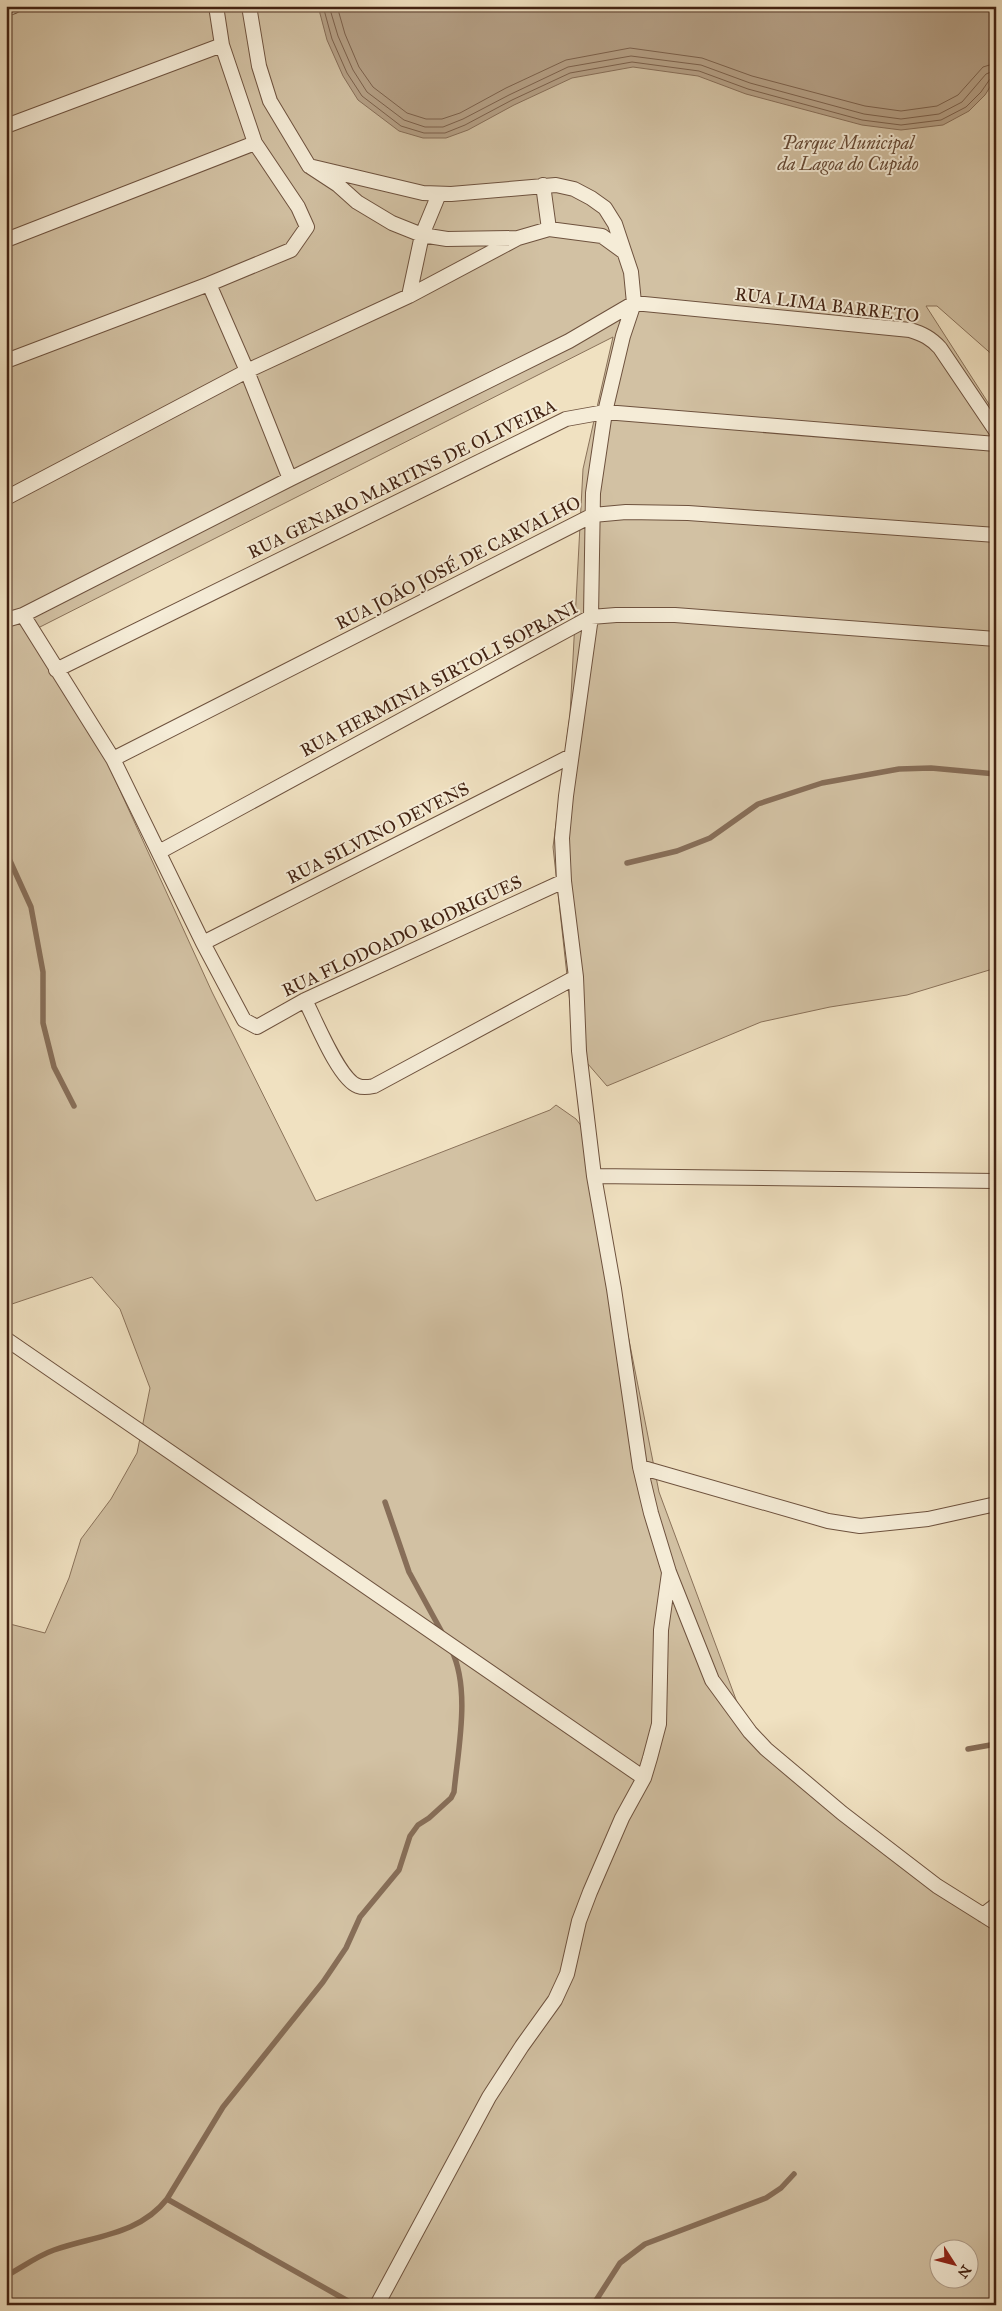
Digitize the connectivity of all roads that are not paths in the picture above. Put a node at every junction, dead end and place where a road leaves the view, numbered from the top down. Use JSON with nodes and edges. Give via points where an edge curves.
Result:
{"nodes":[{"id":1,"x":14,"y":6,"type":"edge"},
{"id":2,"x":216,"y":6,"type":"edge"},
{"id":3,"x":249,"y":6,"type":"edge"},
{"id":4,"x":6,"y":9,"type":"edge"},
{"id":5,"x":222,"y":45,"type":"junction"},
{"id":6,"x":6,"y":126,"type":"edge"},
{"id":7,"x":255,"y":143,"type":"junction"},
{"id":8,"x":309,"y":166,"type":"junction"},
{"id":9,"x":543,"y":185,"type":"junction"},
{"id":10,"x":439,"y":194,"type":"junction"},
{"id":11,"x":548,"y":229,"type":"junction"},
{"id":12,"x":422,"y":235,"type":"junction"},
{"id":13,"x":518,"y":238,"type":"junction"},
{"id":14,"x":6,"y":240,"type":"edge"},
{"id":15,"x":624,"y":252,"type":"junction"},
{"id":16,"x":209,"y":284,"type":"junction"},
{"id":17,"x":409,"y":296,"type":"junction"},
{"id":18,"x":634,"y":303,"type":"junction"},
{"id":19,"x":6,"y":361,"type":"edge"},
{"id":20,"x":247,"y":371,"type":"junction"},
{"id":21,"x":605,"y":412,"type":"junction"},
{"id":22,"x":996,"y":431,"type":"edge"},
{"id":23,"x":996,"y":444,"type":"edge"},
{"id":24,"x":290,"y":479,"type":"junction"},
{"id":25,"x":6,"y":498,"type":"edge"},
{"id":26,"x":593,"y":515,"type":"junction"},
{"id":27,"x":996,"y":535,"type":"edge"},
{"id":28,"x":23,"y":615,"type":"junction"},
{"id":29,"x":591,"y":618,"type":"junction"},
{"id":30,"x":6,"y":620,"type":"edge"},
{"id":31,"x":996,"y":639,"type":"edge"},
{"id":32,"x":56,"y":670,"type":"junction"},
{"id":33,"x":571,"y":756,"type":"junction"},
{"id":34,"x":113,"y":759,"type":"junction"},
{"id":35,"x":159,"y":852,"type":"junction"},
{"id":36,"x":564,"y":881,"type":"junction"},
{"id":37,"x":203,"y":943,"type":"junction"},
{"id":38,"x":576,"y":977,"type":"junction"},
{"id":39,"x":305,"y":1000,"type":"junction"},
{"id":40,"x":594,"y":1176,"type":"junction"},
{"id":41,"x":996,"y":1181,"type":"edge"},
{"id":42,"x":6,"y":1339,"type":"edge"},
{"id":43,"x":640,"y":1467,"type":"junction"},
{"id":44,"x":996,"y":1504,"type":"edge"},
{"id":45,"x":669,"y":1572,"type":"junction"},
{"id":46,"x":644,"y":1778,"type":"junction"},
{"id":47,"x":996,"y":1905,"type":"edge"},
{"id":48,"x":983,"y":1915,"type":"junction"},
{"id":49,"x":996,"y":1923,"type":"edge"},
{"id":50,"x":377,"y":2305,"type":"edge"}],
"edges":[{"from":1,"to":4,"type":"street"},
{"from":2,"to":5,"type":"street"},
{"from":3,"to":8,"type":"street","via":[[259,66],[270,101]]},
{"from":5,"to":6,"type":"street"},
{"from":5,"to":7,"type":"street"},
{"from":7,"to":14,"type":"street"},
{"from":7,"to":16,"type":"street","via":[[298,206],[307,227],[291,250]]},
{"from":8,"to":10,"type":"street"},
{"from":8,"to":12,"type":"street","via":[[357,202],[392,223]]},
{"from":9,"to":10,"type":"street"},
{"from":9,"to":11,"type":"street"},
{"from":9,"to":15,"type":"street","via":[[556,184],[574,189],[604,208],[616,224]]},
{"from":10,"to":12,"type":"street"},
{"from":11,"to":13,"type":"street"},
{"from":11,"to":15,"type":"street","via":[[602,236]]},
{"from":12,"to":13,"type":"street","via":[[447,239]]},
{"from":12,"to":17,"type":"street"},
{"from":13,"to":17,"type":"street"},
{"from":15,"to":18,"type":"street","via":[[631,272]]},
{"from":16,"to":19,"type":"street"},
{"from":16,"to":20,"type":"street"},
{"from":17,"to":20,"type":"street"},
{"from":18,"to":21,"type":"street"},
{"from":18,"to":22,"type":"street","name":"RUA LIMA BARRETO","via":[[910,330],[923,334],[940,348]]},
{"from":18,"to":24,"type":"street","via":[[569,341]]},
{"from":20,"to":24,"type":"street"},
{"from":20,"to":25,"type":"street"},
{"from":21,"to":23,"type":"street","name":"RUA GENARO MARTINS DE OLIVEIRA"},
{"from":21,"to":26,"type":"street","via":[[593,493]]},
{"from":21,"to":32,"type":"street","name":"RUA GENARO MARTINS DE OLIVEIRA","via":[[566,419]]},
{"from":24,"to":28,"type":"street"},
{"from":26,"to":27,"type":"street","name":"RUA JOÃO JOSÉ DE CARVALHO","via":[[688,512]]},
{"from":26,"to":29,"type":"street"},
{"from":26,"to":34,"type":"street","name":"RUA JOÃO JOSÉ DE CARVALHO"},
{"from":28,"to":30,"type":"street"},
{"from":28,"to":32,"type":"street"},
{"from":29,"to":31,"type":"street","name":"RUA HERMINIA SIRTOLI SOPRANI","via":[[616,614],[675,615]]},
{"from":29,"to":33,"type":"street"},
{"from":29,"to":35,"type":"street","name":"RUA HERMINIA SIRTOLI SOPRANI"},
{"from":32,"to":34,"type":"street"},
{"from":33,"to":36,"type":"street","via":[[562,838]]},
{"from":33,"to":37,"type":"street","name":"RUA SILVINO DEVENS"},
{"from":34,"to":35,"type":"street"},
{"from":35,"to":37,"type":"street"},
{"from":36,"to":38,"type":"street"},
{"from":36,"to":39,"type":"street","name":"RUA FLODOADO RODRIGUES"},
{"from":37,"to":39,"type":"street","name":"RUA FLODOADO RODRIGUES","via":[[244,1020],[257,1027]]},
{"from":38,"to":39,"type":"street","via":[[374,1086],[366,1087],[359,1087],[343,1076]]},
{"from":38,"to":40,"type":"street","via":[[579,1051]]},
{"from":40,"to":41,"type":"street"},
{"from":40,"to":43,"type":"street"},
{"from":42,"to":46,"type":"street"},
{"from":43,"to":44,"type":"street","via":[[828,1521],[860,1526],[928,1519]]},
{"from":43,"to":45,"type":"street","via":[[650,1513]]},
{"from":45,"to":46,"type":"street","via":[[662,1630],[659,1724]]},
{"from":45,"to":48,"type":"street","via":[[712,1680],[750,1732],[842,1814],[937,1886]]},
{"from":46,"to":50,"type":"street","via":[[622,1818],[590,1892],[579,1921],[567,1974],[555,2000],[489,2097]]},
{"from":47,"to":48,"type":"street"},
{"from":48,"to":49,"type":"street"}]}
